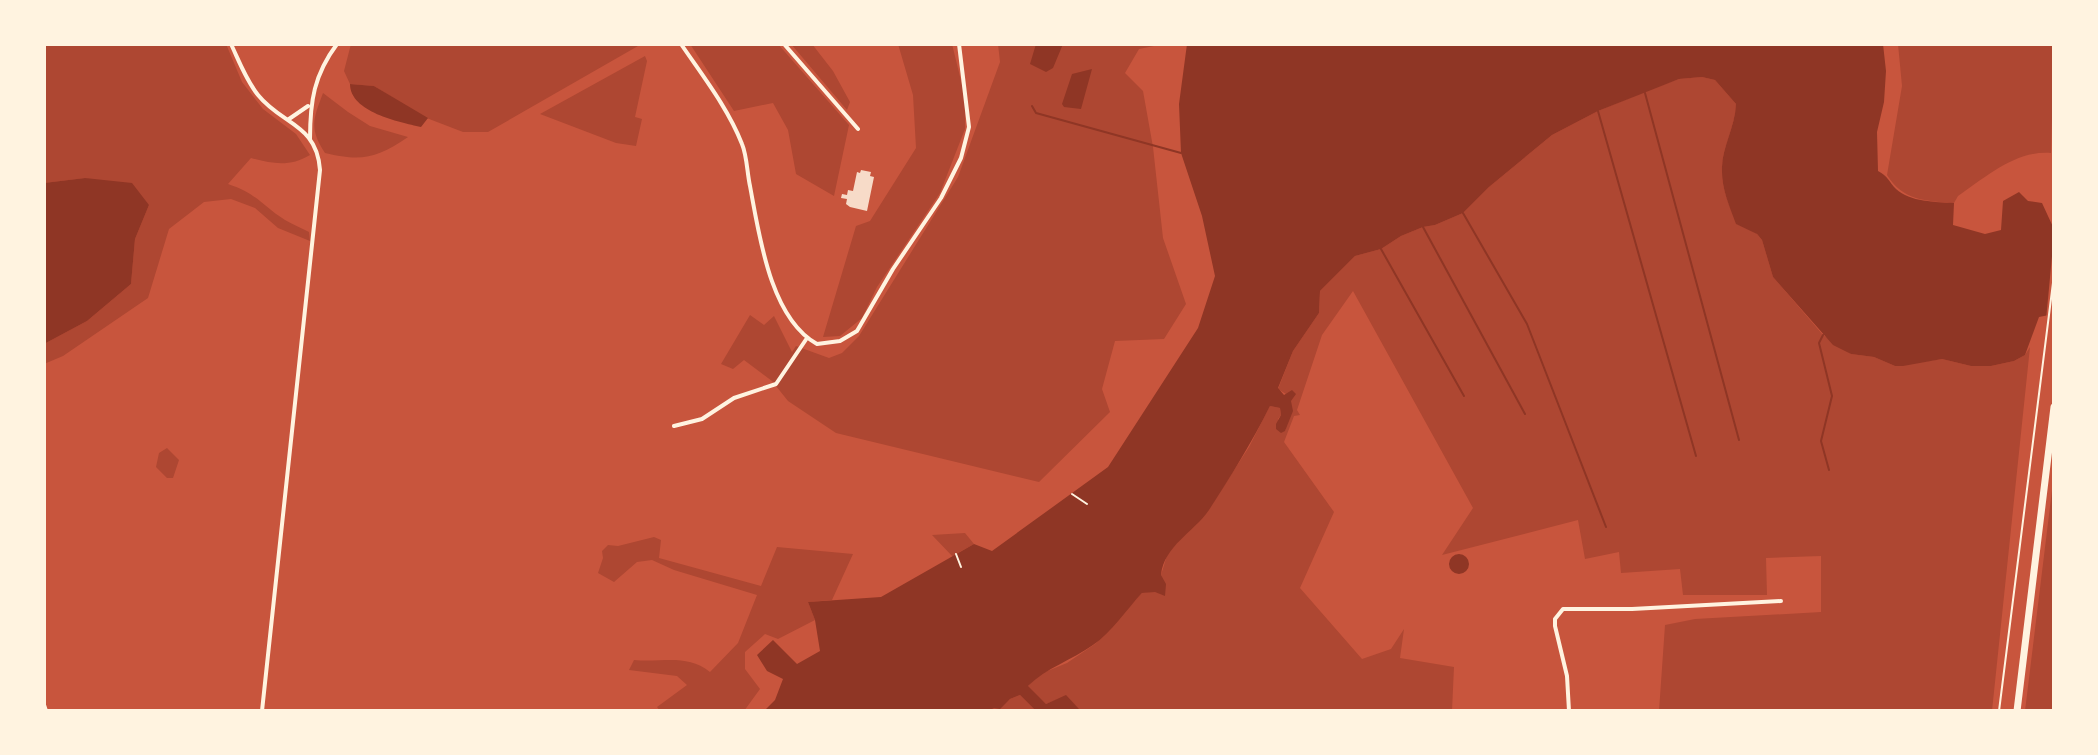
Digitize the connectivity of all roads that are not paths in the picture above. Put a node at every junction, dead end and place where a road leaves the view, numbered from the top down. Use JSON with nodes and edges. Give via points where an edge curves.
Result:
{"nodes":[{"id":1,"x":231,"y":44,"type":"edge"},
{"id":2,"x":337,"y":44,"type":"edge"},
{"id":3,"x":681,"y":44,"type":"edge"},
{"id":4,"x":784,"y":44,"type":"edge"},
{"id":5,"x":959,"y":44,"type":"edge"},
{"id":6,"x":310,"y":105,"type":"junction"},
{"id":7,"x":288,"y":120,"type":"junction"},
{"id":8,"x":858,"y":129,"type":"dead end"},
{"id":9,"x":310,"y":140,"type":"junction"},
{"id":10,"x":807,"y":338,"type":"junction"},
{"id":11,"x":2054,"y":407,"type":"edge"},
{"id":12,"x":674,"y":426,"type":"dead end"},
{"id":13,"x":1781,"y":601,"type":"dead end"},
{"id":14,"x":262,"y":711,"type":"edge"},
{"id":15,"x":1569,"y":711,"type":"edge"},
{"id":16,"x":2017,"y":711,"type":"edge"}],
"edges":[{"from":1,"to":7,"type":"street","via":[[259,95]]},
{"from":2,"to":6,"type":"street","via":[[320,72]]},
{"from":3,"to":10,"type":"street","via":[[742,145],[765,260],[782,304]]},
{"from":4,"to":8,"type":"street"},
{"from":5,"to":10,"type":"street","via":[[969,127],[941,198],[857,331],[828,343]]},
{"from":6,"to":7,"type":"street"},
{"from":6,"to":9,"type":"street"},
{"from":7,"to":9,"type":"street"},
{"from":9,"to":14,"type":"street","via":[[320,170]]},
{"from":10,"to":12,"type":"street","via":[[776,384],[734,398],[702,419]]},
{"from":11,"to":16,"type":"highway"},
{"from":13,"to":15,"type":"street","via":[[1563,609],[1555,626]]}]}
